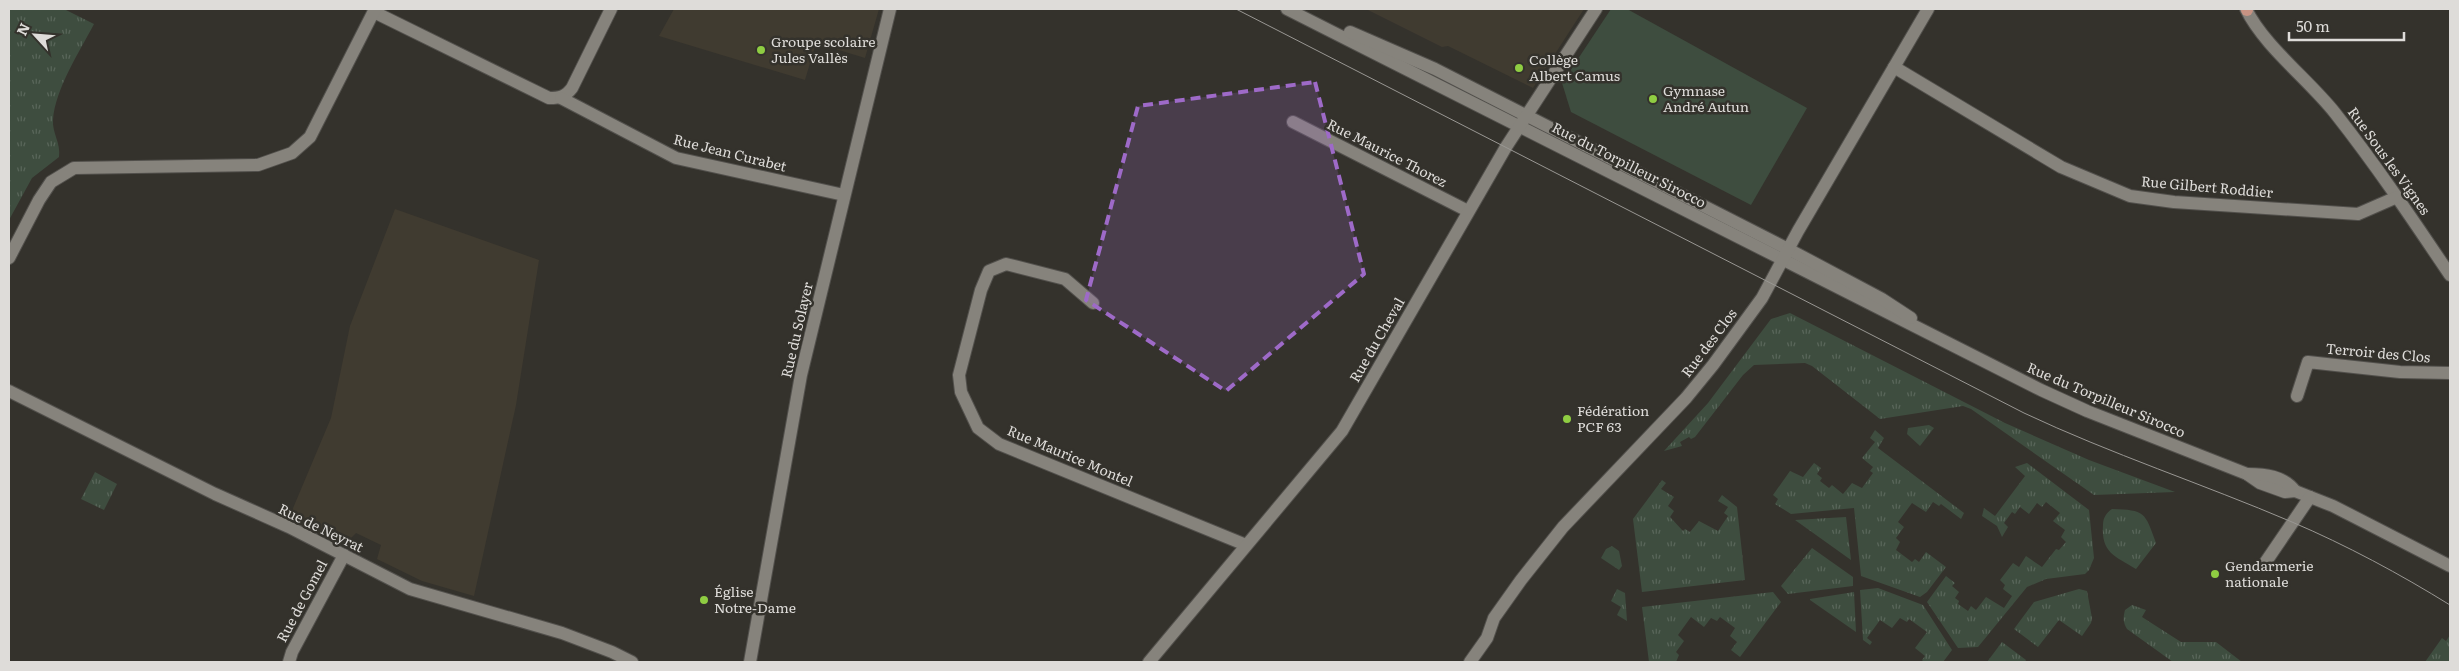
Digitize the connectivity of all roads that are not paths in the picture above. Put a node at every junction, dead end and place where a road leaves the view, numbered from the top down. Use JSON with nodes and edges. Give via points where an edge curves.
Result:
{"nodes":[{"id":1,"x":612,"y":9,"type":"edge"},
{"id":2,"x":890,"y":9,"type":"edge"},
{"id":3,"x":1287,"y":9,"type":"edge"},
{"id":4,"x":1304,"y":9,"type":"edge"},
{"id":5,"x":1596,"y":9,"type":"edge"},
{"id":6,"x":1928,"y":9,"type":"edge"},
{"id":7,"x":2246,"y":9,"type":"edge"},
{"id":8,"x":375,"y":11,"type":"edge"},
{"id":9,"x":1894,"y":67,"type":"junction"},
{"id":10,"x":561,"y":98,"type":"junction"},
{"id":11,"x":1293,"y":122,"type":"dead end"},
{"id":12,"x":1522,"y":122,"type":"junction"},
{"id":13,"x":844,"y":195,"type":"junction"},
{"id":14,"x":2397,"y":197,"type":"junction"},
{"id":15,"x":1468,"y":211,"type":"junction"},
{"id":16,"x":1785,"y":255,"type":"junction"},
{"id":17,"x":9,"y":258,"type":"edge"},
{"id":18,"x":2450,"y":275,"type":"edge"},
{"id":19,"x":1093,"y":303,"type":"dead end"},
{"id":20,"x":2450,"y":373,"type":"edge"},
{"id":21,"x":9,"y":390,"type":"edge"},
{"id":22,"x":2297,"y":396,"type":"dead end"},
{"id":23,"x":2310,"y":497,"type":"junction"},
{"id":24,"x":1246,"y":545,"type":"junction"},
{"id":25,"x":344,"y":555,"type":"junction"},
{"id":26,"x":2265,"y":563,"type":"dead end"},
{"id":27,"x":2450,"y":566,"type":"edge"},
{"id":28,"x":289,"y":662,"type":"edge"},
{"id":29,"x":632,"y":662,"type":"edge"},
{"id":30,"x":750,"y":662,"type":"edge"},
{"id":31,"x":1149,"y":662,"type":"edge"},
{"id":32,"x":1470,"y":662,"type":"edge"}],
"edges":[{"from":1,"to":10,"type":"street","via":[[572,88]]},
{"from":2,"to":13,"type":"street","name":"Rue du Solayer"},
{"from":3,"to":12,"type":"street","name":"Rue du Torpilleur Sirocco"},
{"from":4,"to":12,"type":"street","name":"Rue du Torpilleur Sirocco","via":[[1435,70]]},
{"from":5,"to":12,"type":"street","name":"Rue du Cheval"},
{"from":6,"to":9,"type":"street","name":"Rue des Clos"},
{"from":7,"to":14,"type":"street","name":"Rue Sous les Vignes","via":[[2266,37],[2334,112]]},
{"from":8,"to":10,"type":"street","name":"Rue Jean Curabet","via":[[549,98]]},
{"from":8,"to":17,"type":"street","via":[[310,137],[292,153],[258,165],[74,168],[51,182]]},
{"from":9,"to":14,"type":"street","name":"Rue Gilbert Roddier","via":[[2061,167],[2130,196],[2174,202],[2358,214]]},
{"from":9,"to":16,"type":"street","name":"Rue des Clos"},
{"from":10,"to":13,"type":"street","name":"Rue Jean Curabet","via":[[676,158]]},
{"from":11,"to":15,"type":"street","name":"Rue Maurice Thorez"},
{"from":12,"to":15,"type":"street","name":"Rue du Cheval"},
{"from":12,"to":16,"type":"street","name":"Rue du Torpilleur Sirocco"},
{"from":13,"to":30,"type":"street","name":"Rue du Solayer","via":[[801,375]]},
{"from":14,"to":18,"type":"street","name":"Rue Sous les Vignes"},
{"from":15,"to":24,"type":"street","name":"Rue du Cheval","via":[[1342,431]]},
{"from":16,"to":23,"type":"street","name":"Rue du Torpilleur Sirocco","via":[[1957,348],[2087,411],[2247,474],[2260,483]]},
{"from":16,"to":32,"type":"street","name":"Rue des Clos","via":[[1762,298],[1713,365],[1686,398],[1563,527],[1520,580]]},
{"from":19,"to":24,"type":"street","name":"Rue Maurice Montel","via":[[1065,279],[1006,264],[989,271],[959,376],[961,392],[978,428],[999,444]]},
{"from":20,"to":22,"type":"street","name":"Terroir des Clos","via":[[2400,372],[2308,362]]},
{"from":21,"to":25,"type":"street","name":"Rue de Neyrat"},
{"from":23,"to":26,"type":"street"},
{"from":23,"to":27,"type":"street","name":"Rue du Torpilleur Sirocco"},
{"from":24,"to":31,"type":"street","name":"Rue du Cheval"},
{"from":25,"to":28,"type":"street","name":"Rue de Gomel"},
{"from":25,"to":29,"type":"street","name":"Rue de Neyrat","via":[[410,589],[562,633]]}]}
